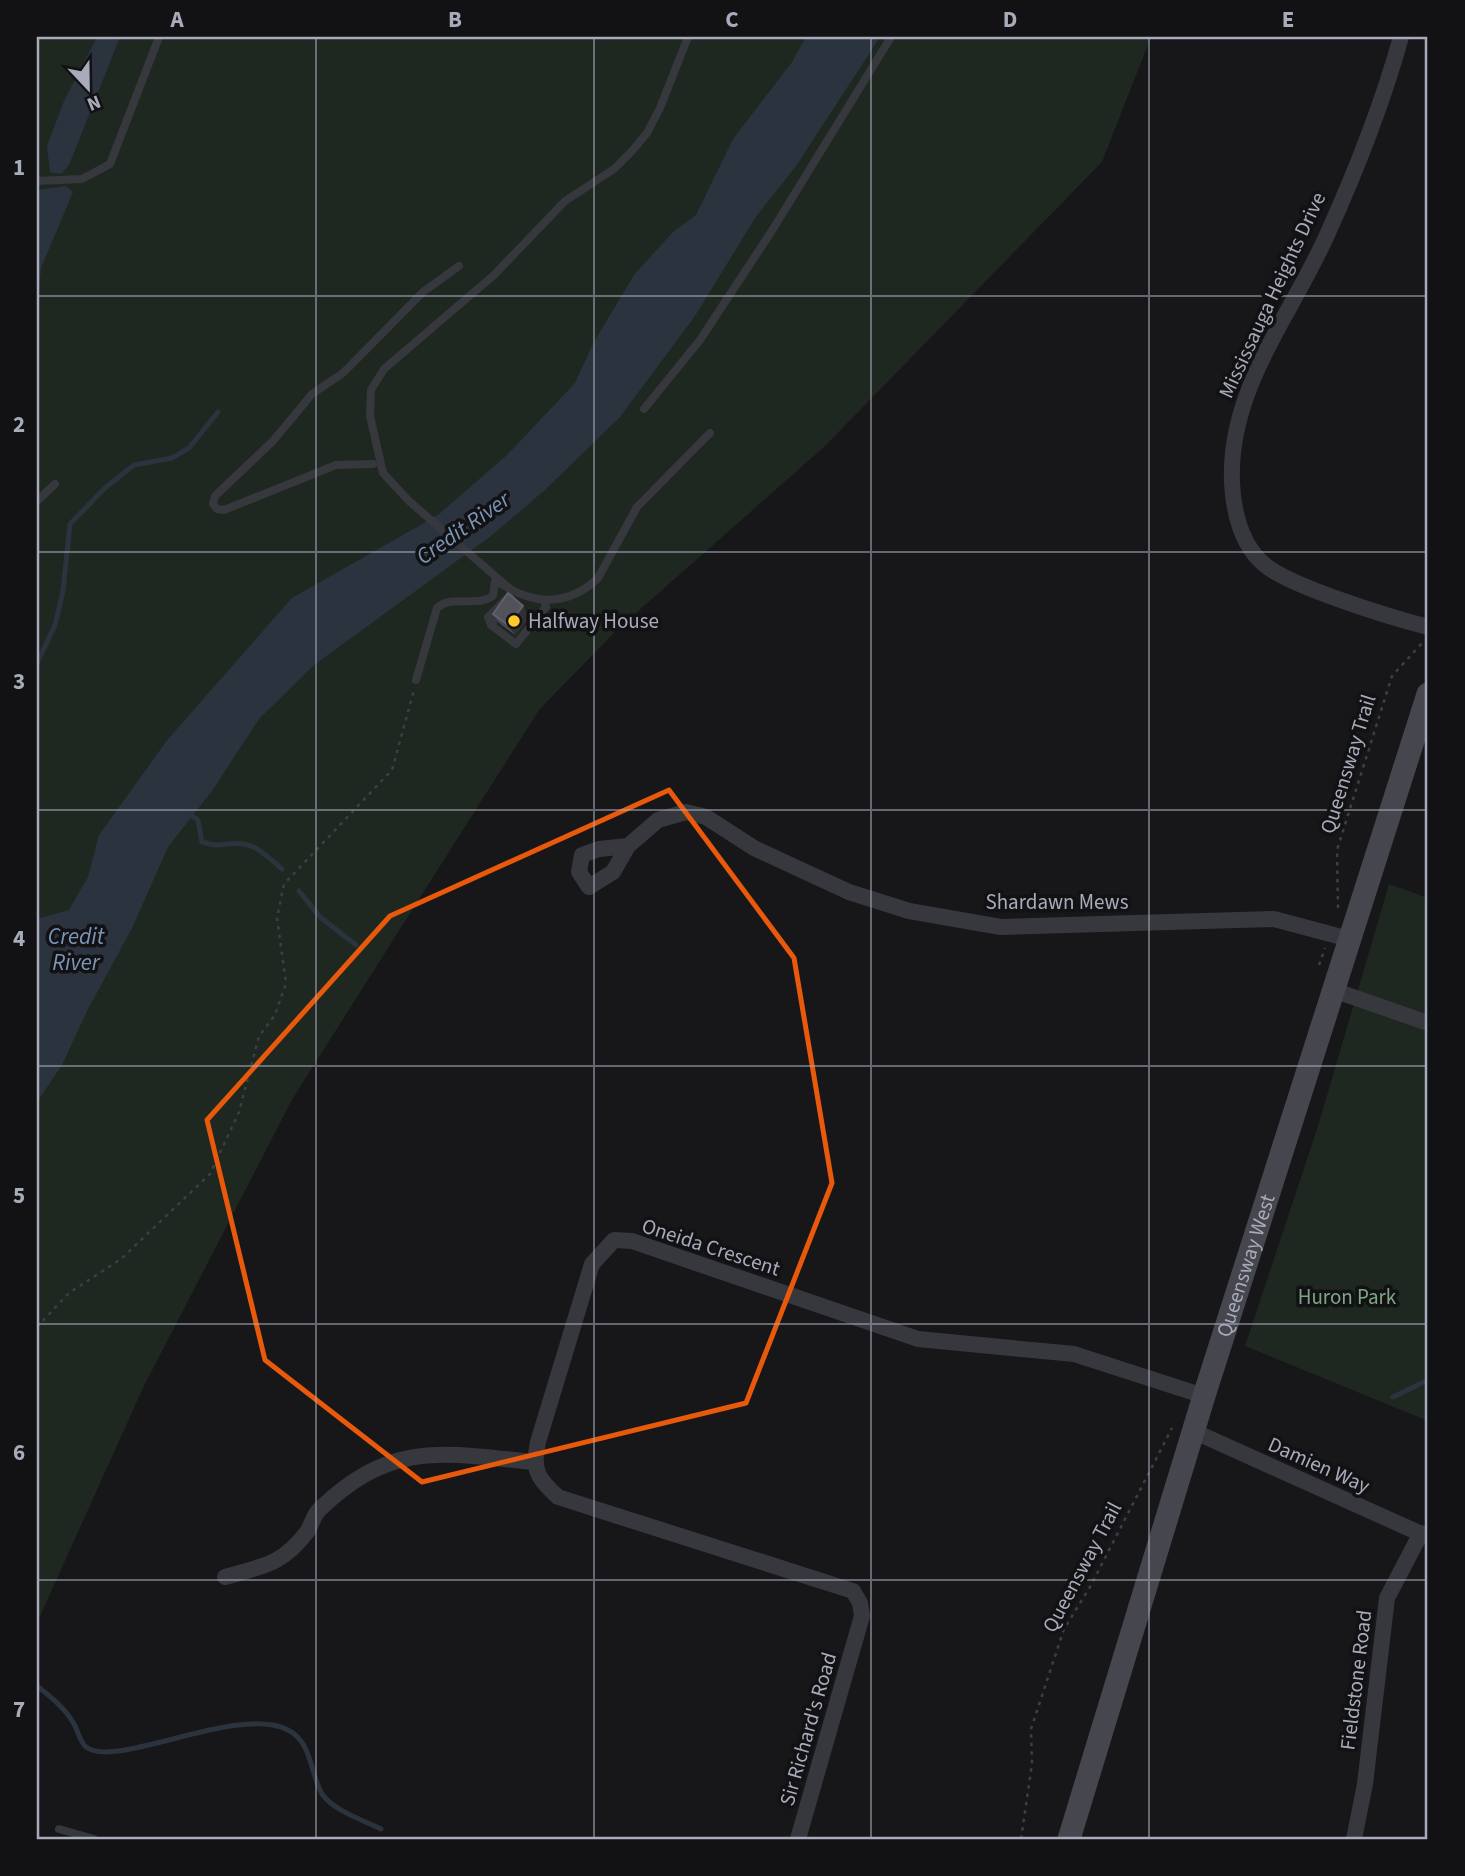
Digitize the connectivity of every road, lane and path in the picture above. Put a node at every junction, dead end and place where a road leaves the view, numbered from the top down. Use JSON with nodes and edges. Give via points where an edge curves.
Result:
{"nodes":[{"id":1,"x":159,"y":37,"type":"edge"},
{"id":2,"x":688,"y":37,"type":"edge"},
{"id":3,"x":891,"y":37,"type":"edge"},
{"id":4,"x":1401,"y":37,"type":"edge"},
{"id":5,"x":37,"y":181,"type":"edge"},
{"id":6,"x":459,"y":266,"type":"dead end"},
{"id":7,"x":644,"y":409,"type":"dead end"},
{"id":8,"x":710,"y":433,"type":"dead end"},
{"id":9,"x":373,"y":464,"type":"dead end"},
{"id":10,"x":55,"y":484,"type":"dead end"},
{"id":11,"x":37,"y":501,"type":"edge"},
{"id":12,"x":1428,"y":566,"type":"edge"},
{"id":13,"x":1428,"y":580,"type":"edge"},
{"id":14,"x":510,"y":589,"type":"junction"},
{"id":15,"x":545,"y":603,"type":"junction"},
{"id":16,"x":490,"y":622,"type":"edge"},
{"id":17,"x":1428,"y":630,"type":"edge"},
{"id":18,"x":416,"y":680,"type":"joint"},
{"id":19,"x":1428,"y":694,"type":"edge"},
{"id":20,"x":628,"y":846,"type":"dead end"},
{"id":21,"x":1334,"y":918,"type":"dead end"},
{"id":22,"x":1349,"y":939,"type":"junction"},
{"id":23,"x":1333,"y":990,"type":"junction"},
{"id":24,"x":1428,"y":1023,"type":"edge"},
{"id":25,"x":37,"y":1327,"type":"edge"},
{"id":26,"x":1204,"y":1396,"type":"junction"},
{"id":27,"x":1186,"y":1424,"type":"junction"},
{"id":28,"x":533,"y":1462,"type":"junction"},
{"id":29,"x":1424,"y":1535,"type":"edge"},
{"id":30,"x":225,"y":1577,"type":"dead end"},
{"id":31,"x":59,"y":1829,"type":"dead end"},
{"id":32,"x":94,"y":1839,"type":"edge"},
{"id":33,"x":798,"y":1839,"type":"edge"},
{"id":34,"x":1021,"y":1839,"type":"edge"},
{"id":35,"x":1069,"y":1839,"type":"edge"},
{"id":36,"x":1353,"y":1839,"type":"edge"}],
"edges":[{"from":1,"to":5,"type":"lane","via":[[110,164],[82,179]]},
{"from":2,"to":14,"type":"lane","via":[[660,108],[632,152],[565,201],[494,275],[376,379],[370,404],[383,473]]},
{"from":3,"to":7,"type":"lane","via":[[700,340]]},
{"from":4,"to":17,"type":"street","name":"Mississauga Heights Drive","via":[[1386,89],[1326,237],[1251,380],[1240,411],[1231,477],[1235,514],[1246,541],[1265,565],[1295,582]]},
{"from":6,"to":9,"type":"lane","via":[[423,292],[344,373],[312,394],[273,441],[215,496],[213,504],[224,510],[336,465]]},
{"from":8,"to":15,"type":"lane","via":[[637,507],[598,578],[584,590]]},
{"from":10,"to":11,"type":"lane"},
{"from":12,"to":13,"type":"path"},
{"from":14,"to":15,"type":"lane","via":[[528,600]]},
{"from":14,"to":18,"type":"lane","via":[[495,581],[493,596],[484,602],[450,601],[437,608]]},
{"from":15,"to":16,"type":"lane","via":[[516,644],[491,625],[512,596],[508,594],[488,617]]},
{"from":17,"to":21,"type":"path","name":"Queensway Trail","via":[[1420,648],[1392,676],[1337,850],[1338,907]]},
{"from":18,"to":25,"type":"path","via":[[392,770],[284,884],[278,918],[286,983],[275,1015],[259,1035],[239,1112],[210,1174],[121,1259],[69,1293]]},
{"from":19,"to":22,"type":"street","name":"Queensway West"},
{"from":20,"to":22,"type":"street","name":"Shardawn Mews","via":[[658,820],[686,811],[706,817],[754,848],[849,892],[909,911],[1001,927],[1274,919]]},
{"from":22,"to":23,"type":"street","name":"Queensway West"},
{"from":23,"to":24,"type":"street"},
{"from":23,"to":26,"type":"street","name":"Queensway West"},
{"from":26,"to":27,"type":"street","name":"Queensway West"},
{"from":26,"to":28,"type":"street","name":"Oneida Crescent","via":[[1074,1354],[918,1339],[632,1241],[614,1240],[592,1264]]},
{"from":27,"to":29,"type":"street","name":"Damien Way"},
{"from":27,"to":34,"type":"path","name":"Queensway Trail","via":[[1064,1629],[1031,1729],[1032,1763]]},
{"from":27,"to":35,"type":"street","name":"Queensway West"},
{"from":28,"to":30,"type":"street","via":[[446,1453],[398,1458],[371,1469],[317,1511],[309,1530],[277,1562]]},
{"from":28,"to":33,"type":"street","name":"Sir Richard's Road","via":[[558,1497],[853,1591],[862,1616]]},
{"from":29,"to":36,"type":"street","name":"Fieldstone Road","via":[[1387,1598],[1365,1784]]},
{"from":31,"to":32,"type":"lane"}]}
